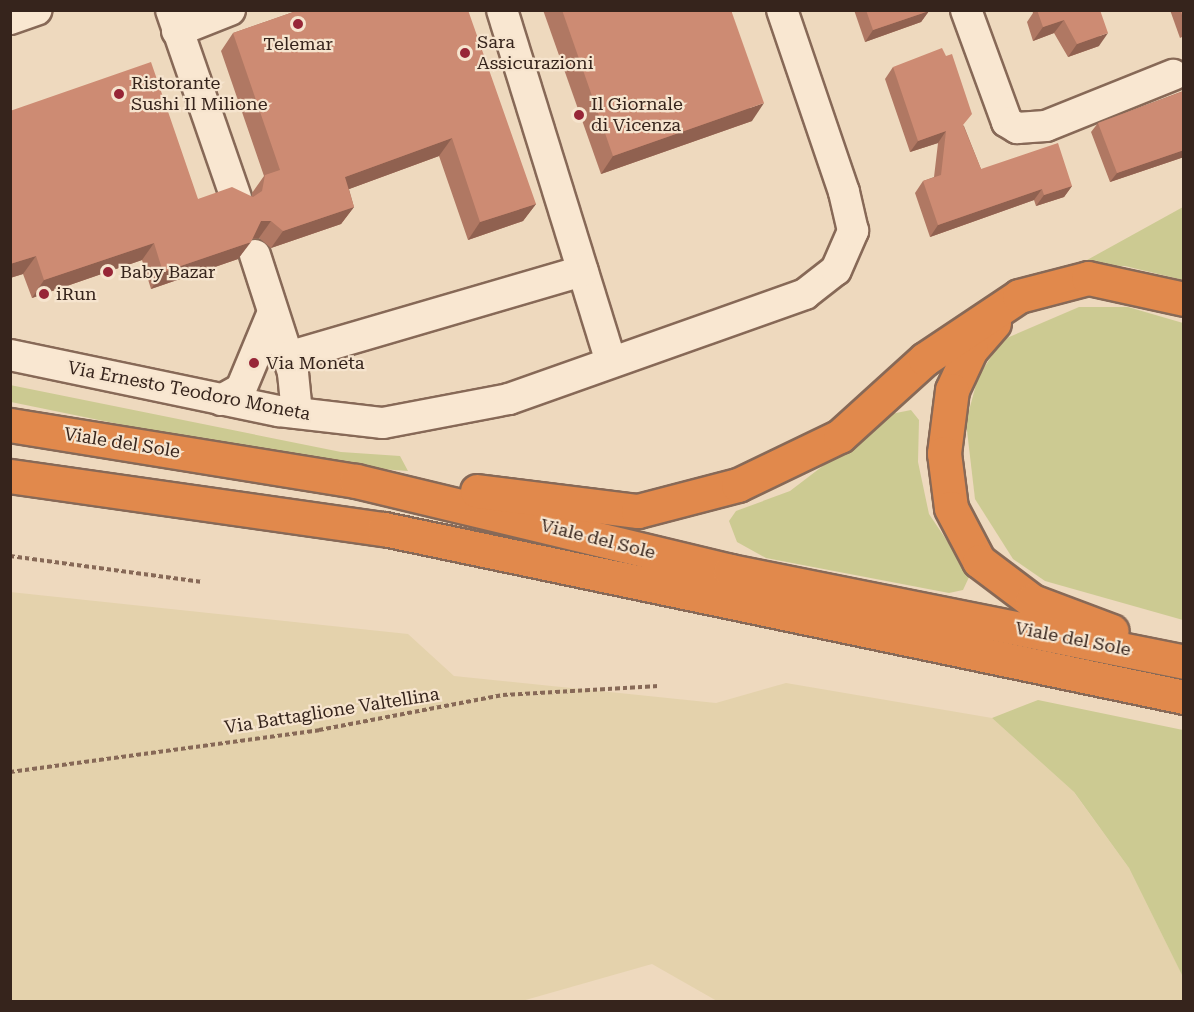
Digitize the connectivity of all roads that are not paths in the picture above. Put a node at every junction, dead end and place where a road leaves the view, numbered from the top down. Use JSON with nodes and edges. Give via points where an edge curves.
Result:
{"nodes":[{"id":1,"x":230,"y":10,"type":"edge"},
{"id":2,"x":502,"y":10,"type":"edge"},
{"id":3,"x":782,"y":10,"type":"edge"},
{"id":4,"x":966,"y":10,"type":"edge"},
{"id":5,"x":174,"y":21,"type":"edge"},
{"id":6,"x":1173,"y":75,"type":"dead end"},
{"id":7,"x":236,"y":198,"type":"edge"},
{"id":8,"x":255,"y":255,"type":"edge"},
{"id":9,"x":583,"y":271,"type":"junction"},
{"id":10,"x":1019,"y":296,"type":"junction"},
{"id":11,"x":1184,"y":299,"type":"edge"},
{"id":12,"x":273,"y":312,"type":"junction"},
{"id":13,"x":10,"y":356,"type":"edge"},
{"id":14,"x":288,"y":357,"type":"junction"},
{"id":15,"x":611,"y":362,"type":"junction"},
{"id":16,"x":221,"y":400,"type":"junction"},
{"id":17,"x":297,"y":413,"type":"junction"},
{"id":18,"x":10,"y":425,"type":"edge"},
{"id":19,"x":10,"y":478,"type":"edge"},
{"id":20,"x":356,"y":481,"type":"junction"},
{"id":21,"x":1184,"y":660,"type":"edge"},
{"id":22,"x":1184,"y":697,"type":"edge"}],
"edges":[{"from":1,"to":5,"type":"street"},
{"from":2,"to":9,"type":"street"},
{"from":3,"to":15,"type":"street","name":"Via Ernesto Teodoro Moneta","via":[[853,231],[836,270],[805,294]]},
{"from":4,"to":6,"type":"street","via":[[1007,122],[1017,128],[1046,126]]},
{"from":5,"to":7,"type":"street"},
{"from":8,"to":12,"type":"street"},
{"from":9,"to":14,"type":"street"},
{"from":9,"to":15,"type":"street"},
{"from":10,"to":11,"type":"highway","via":[[1088,278]]},
{"from":10,"to":20,"type":"highway","via":[[925,359],[840,436],[738,485],[638,511]]},
{"from":10,"to":21,"type":"highway","via":[[971,349],[952,390],[944,453],[951,508],[979,561],[1032,601]]},
{"from":12,"to":14,"type":"street"},
{"from":12,"to":16,"type":"street","via":[[241,389]]},
{"from":13,"to":16,"type":"street","name":"Via Ernesto Teodoro Moneta"},
{"from":14,"to":17,"type":"street"},
{"from":15,"to":17,"type":"street","name":"Via Ernesto Teodoro Moneta","via":[[509,399],[383,423]]},
{"from":16,"to":17,"type":"street","name":"Via Ernesto Teodoro Moneta"},
{"from":18,"to":20,"type":"highway","name":"Viale del Sole"},
{"from":19,"to":22,"type":"highway","name":"Viale del Sole","via":[[49,480],[384,529]]},
{"from":20,"to":21,"type":"highway","name":"Viale del Sole","via":[[730,571]]}]}
